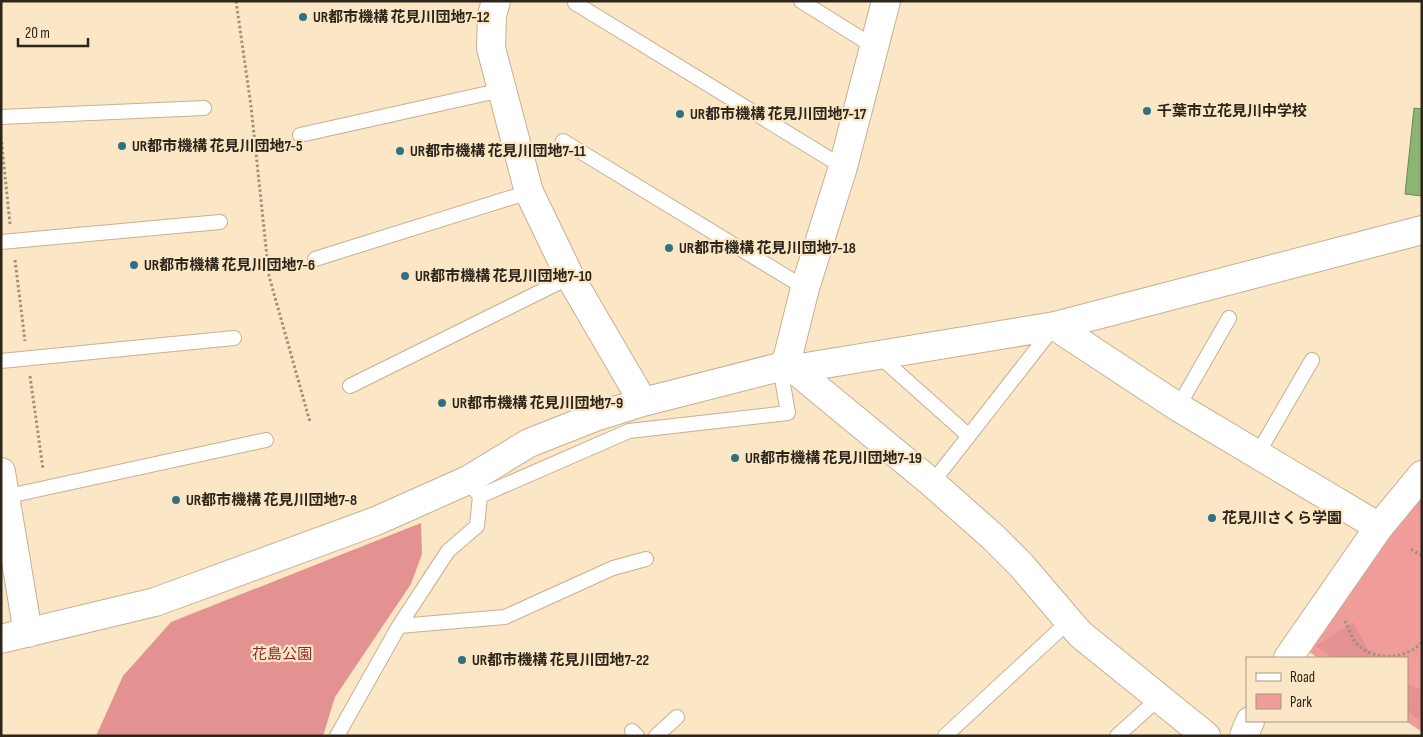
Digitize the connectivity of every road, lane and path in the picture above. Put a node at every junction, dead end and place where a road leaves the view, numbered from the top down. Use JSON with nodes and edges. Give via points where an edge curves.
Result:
{"nodes":[{"id":1,"x":236,"y":1,"type":"edge"},
{"id":2,"x":496,"y":1,"type":"edge"},
{"id":3,"x":801,"y":1,"type":"edge"},
{"id":4,"x":886,"y":1,"type":"edge"},
{"id":5,"x":575,"y":3,"type":"dead end"},
{"id":6,"x":873,"y":46,"type":"junction"},
{"id":7,"x":502,"y":90,"type":"junction"},
{"id":8,"x":204,"y":108,"type":"dead end"},
{"id":9,"x":1,"y":117,"type":"edge"},
{"id":10,"x":300,"y":135,"type":"dead end"},
{"id":11,"x":1,"y":138,"type":"edge"},
{"id":12,"x":562,"y":141,"type":"dead end"},
{"id":13,"x":843,"y":166,"type":"junction"},
{"id":14,"x":528,"y":192,"type":"junction"},
{"id":15,"x":220,"y":222,"type":"dead end"},
{"id":16,"x":1422,"y":230,"type":"edge"},
{"id":17,"x":7,"y":242,"type":"edge"},
{"id":18,"x":315,"y":259,"type":"dead end"},
{"id":19,"x":570,"y":277,"type":"junction"},
{"id":20,"x":805,"y":288,"type":"junction"},
{"id":21,"x":1229,"y":318,"type":"dead end"},
{"id":22,"x":1055,"y":326,"type":"junction"},
{"id":23,"x":234,"y":338,"type":"dead end"},
{"id":24,"x":878,"y":355,"type":"junction"},
{"id":25,"x":27,"y":359,"type":"junction"},
{"id":26,"x":1312,"y":360,"type":"dead end"},
{"id":27,"x":1,"y":361,"type":"edge"},
{"id":28,"x":787,"y":368,"type":"junction"},
{"id":29,"x":350,"y":386,"type":"dead end"},
{"id":30,"x":643,"y":402,"type":"junction"},
{"id":31,"x":1178,"y":407,"type":"junction"},
{"id":32,"x":310,"y":422,"type":"dead end"},
{"id":33,"x":969,"y":436,"type":"junction"},
{"id":34,"x":266,"y":440,"type":"dead end"},
{"id":35,"x":1257,"y":455,"type":"junction"},
{"id":36,"x":1422,"y":475,"type":"edge"},
{"id":37,"x":932,"y":483,"type":"junction"},
{"id":38,"x":2,"y":484,"type":"edge"},
{"id":39,"x":474,"y":488,"type":"junction"},
{"id":40,"x":46,"y":489,"type":"junction"},
{"id":41,"x":1379,"y":527,"type":"junction"},
{"id":42,"x":1411,"y":549,"type":"dead end"},
{"id":43,"x":1422,"y":556,"type":"edge"},
{"id":44,"x":646,"y":558,"type":"dead end"},
{"id":45,"x":1333,"y":592,"type":"junction"},
{"id":46,"x":1068,"y":622,"type":"junction"},
{"id":47,"x":399,"y":626,"type":"junction"},
{"id":48,"x":28,"y":633,"type":"junction"},
{"id":49,"x":1,"y":639,"type":"edge"},
{"id":50,"x":1422,"y":642,"type":"edge"},
{"id":51,"x":1289,"y":657,"type":"edge"},
{"id":52,"x":1387,"y":657,"type":"edge"},
{"id":53,"x":1393,"y":657,"type":"edge"},
{"id":54,"x":1159,"y":698,"type":"junction"},
{"id":55,"x":677,"y":717,"type":"dead end"},
{"id":56,"x":1250,"y":722,"type":"edge"},
{"id":57,"x":337,"y":736,"type":"edge"},
{"id":58,"x":656,"y":736,"type":"edge"},
{"id":59,"x":945,"y":736,"type":"edge"},
{"id":60,"x":1117,"y":736,"type":"edge"},
{"id":61,"x":1206,"y":736,"type":"edge"},
{"id":62,"x":1244,"y":736,"type":"edge"}],
"edges":[{"from":1,"to":32,"type":"path","via":[[269,276]]},
{"from":2,"to":7,"type":"street","via":[[491,48]]},
{"from":3,"to":6,"type":"lane"},
{"from":4,"to":6,"type":"street"},
{"from":5,"to":13,"type":"lane"},
{"from":6,"to":13,"type":"street"},
{"from":7,"to":10,"type":"lane"},
{"from":7,"to":14,"type":"street"},
{"from":8,"to":9,"type":"lane"},
{"from":11,"to":17,"type":"path"},
{"from":12,"to":20,"type":"lane"},
{"from":13,"to":20,"type":"street"},
{"from":14,"to":18,"type":"lane"},
{"from":14,"to":19,"type":"street"},
{"from":15,"to":17,"type":"lane"},
{"from":16,"to":22,"type":"street"},
{"from":17,"to":25,"type":"path"},
{"from":19,"to":29,"type":"lane"},
{"from":19,"to":30,"type":"street"},
{"from":20,"to":28,"type":"street"},
{"from":21,"to":31,"type":"lane"},
{"from":22,"to":24,"type":"street"},
{"from":22,"to":31,"type":"street"},
{"from":22,"to":33,"type":"lane"},
{"from":23,"to":25,"type":"lane"},
{"from":24,"to":28,"type":"street"},
{"from":24,"to":33,"type":"lane"},
{"from":25,"to":27,"type":"lane"},
{"from":25,"to":40,"type":"path"},
{"from":26,"to":35,"type":"lane"},
{"from":28,"to":30,"type":"street"},
{"from":28,"to":37,"type":"street"},
{"from":28,"to":39,"type":"lane","via":[[788,414],[629,431]]},
{"from":30,"to":39,"type":"street","via":[[529,443]]},
{"from":31,"to":35,"type":"street"},
{"from":33,"to":37,"type":"lane"},
{"from":34,"to":40,"type":"lane"},
{"from":35,"to":41,"type":"street"},
{"from":36,"to":41,"type":"street"},
{"from":37,"to":46,"type":"street","via":[[1021,565]]},
{"from":38,"to":40,"type":"lane"},
{"from":38,"to":48,"type":"street"},
{"from":39,"to":47,"type":"lane","via":[[477,526],[448,551]]},
{"from":39,"to":48,"type":"street","via":[[155,602]]},
{"from":41,"to":45,"type":"street"},
{"from":42,"to":43,"type":"path"},
{"from":44,"to":47,"type":"lane","via":[[613,568],[505,618]]},
{"from":45,"to":51,"type":"street"},
{"from":45,"to":52,"type":"path","via":[[1354,641],[1366,652]]},
{"from":46,"to":54,"type":"street"},
{"from":46,"to":59,"type":"lane"},
{"from":47,"to":57,"type":"lane"},
{"from":48,"to":49,"type":"street"},
{"from":50,"to":53,"type":"path","via":[[1418,647]]},
{"from":54,"to":60,"type":"lane"},
{"from":54,"to":61,"type":"street"},
{"from":55,"to":58,"type":"lane"},
{"from":56,"to":62,"type":"street"}]}
